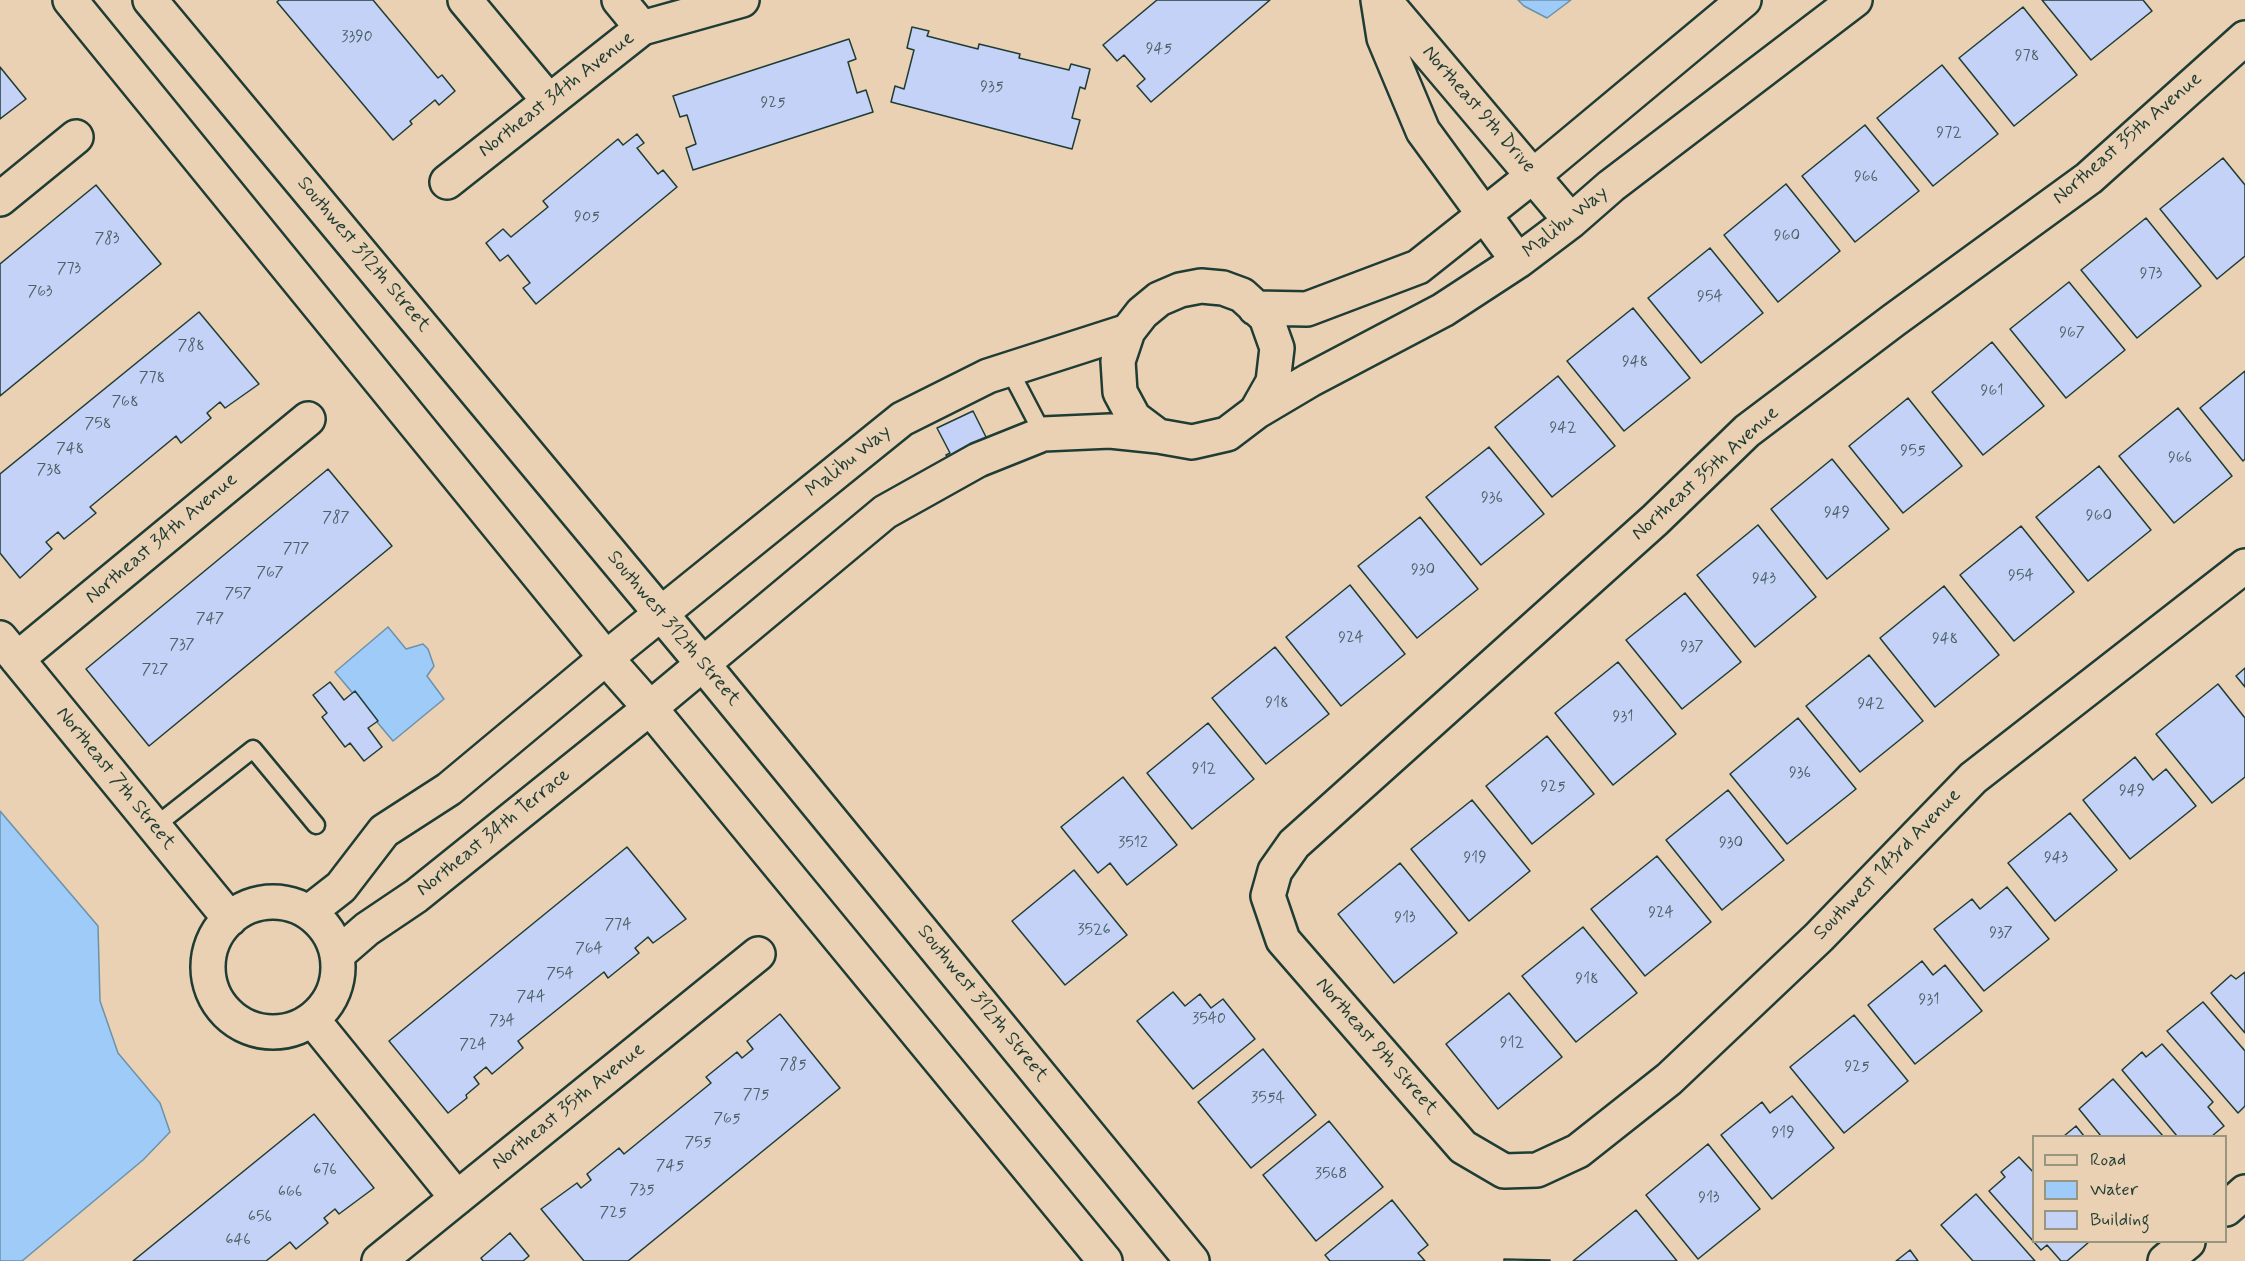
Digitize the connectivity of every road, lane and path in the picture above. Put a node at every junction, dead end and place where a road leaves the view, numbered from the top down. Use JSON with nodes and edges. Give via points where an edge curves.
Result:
{"nodes":[{"id":1,"x":70,"y":0,"type":"edge"},
{"id":2,"x":130,"y":0,"type":"edge"},
{"id":3,"x":465,"y":0,"type":"edge"},
{"id":4,"x":619,"y":0,"type":"edge"},
{"id":5,"x":742,"y":0,"type":"edge"},
{"id":6,"x":1378,"y":0,"type":"edge"},
{"id":7,"x":1384,"y":0,"type":"edge"},
{"id":8,"x":1744,"y":0,"type":"edge"},
{"id":9,"x":1855,"y":0,"type":"edge"},
{"id":10,"x":158,"y":10,"type":"edge"},
{"id":11,"x":642,"y":28,"type":"junction"},
{"id":12,"x":2245,"y":38,"type":"edge"},
{"id":13,"x":549,"y":101,"type":"junction"},
{"id":14,"x":76,"y":136,"type":"dead end"},
{"id":15,"x":1534,"y":175,"type":"junction"},
{"id":16,"x":447,"y":182,"type":"dead end"},
{"id":17,"x":0,"y":199,"type":"edge"},
{"id":18,"x":1484,"y":215,"type":"junction"},
{"id":19,"x":1571,"y":221,"type":"junction"},
{"id":20,"x":1518,"y":261,"type":"junction"},
{"id":21,"x":1255,"y":308,"type":"junction"},
{"id":22,"x":1128,"y":331,"type":"junction"},
{"id":23,"x":1009,"y":369,"type":"junction"},
{"id":24,"x":1256,"y":412,"type":"junction"},
{"id":25,"x":308,"y":419,"type":"dead end"},
{"id":26,"x":1043,"y":434,"type":"junction"},
{"id":27,"x":1158,"y":436,"type":"junction"},
{"id":28,"x":2245,"y":566,"type":"edge"},
{"id":29,"x":660,"y":613,"type":"junction"},
{"id":30,"x":9,"y":649,"type":"edge"},
{"id":31,"x":606,"y":658,"type":"junction"},
{"id":32,"x":702,"y":663,"type":"junction"},
{"id":33,"x":650,"y":708,"type":"junction"},
{"id":34,"x":316,"y":825,"type":"dead end"},
{"id":35,"x":154,"y":827,"type":"junction"},
{"id":36,"x":1275,"y":872,"type":"joint"},
{"id":37,"x":309,"y":912,"type":"junction"},
{"id":38,"x":230,"y":919,"type":"junction"},
{"id":39,"x":758,"y":954,"type":"dead end"},
{"id":40,"x":336,"y":955,"type":"junction"},
{"id":41,"x":312,"y":1019,"type":"junction"},
{"id":42,"x":1537,"y":1170,"type":"joint"},
{"id":43,"x":2245,"y":1192,"type":"edge"},
{"id":44,"x":457,"y":1198,"type":"junction"},
{"id":45,"x":2227,"y":1208,"type":"edge"},
{"id":46,"x":2187,"y":1243,"type":"edge"},
{"id":47,"x":379,"y":1261,"type":"edge"},
{"id":48,"x":1105,"y":1261,"type":"edge"},
{"id":49,"x":1192,"y":1261,"type":"edge"},
{"id":50,"x":2165,"y":1261,"type":"edge"}],
"edges":[{"from":1,"to":31,"type":"street"},
{"from":2,"to":10,"type":"street"},
{"from":3,"to":13,"type":"street"},
{"from":4,"to":11,"type":"street"},
{"from":5,"to":11,"type":"street","name":"Northeast 34th Avenue"},
{"from":6,"to":18,"type":"street","name":"Northeast 9th Drive","via":[[1384,38],[1423,131]]},
{"from":7,"to":15,"type":"street","name":"Northeast 9th Drive"},
{"from":8,"to":15,"type":"street"},
{"from":9,"to":19,"type":"street","name":"Malibu Way","via":[[1611,186]]},
{"from":10,"to":29,"type":"street","name":"Southwest 312th Street"},
{"from":11,"to":13,"type":"street","name":"Northeast 34th Avenue"},
{"from":12,"to":36,"type":"street","name":"Northeast 35th Avenue","via":[[2089,178],[1747,431],[1655,520],[1294,844]]},
{"from":13,"to":16,"type":"street","name":"Northeast 34th Avenue"},
{"from":14,"to":17,"type":"street"},
{"from":15,"to":18,"type":"street"},
{"from":15,"to":19,"type":"street","name":"Northeast 9th Drive"},
{"from":18,"to":20,"type":"street","name":"Northeast 9th Drive"},
{"from":18,"to":21,"type":"street","via":[[1419,267],[1307,309]]},
{"from":19,"to":20,"type":"street","name":"Malibu Way"},
{"from":20,"to":24,"type":"street","name":"Malibu Way","via":[[1443,310]]},
{"from":21,"to":22,"type":"street","name":"Malibu Way","via":[[1242,295],[1201,286],[1159,299]]},
{"from":21,"to":24,"type":"street","name":"Malibu Way","via":[[1266,317],[1277,348],[1273,382]]},
{"from":22,"to":23,"type":"street","name":"Malibu Way"},
{"from":22,"to":27,"type":"street","name":"Malibu Way","via":[[1118,361],[1120,392],[1134,418]]},
{"from":23,"to":26,"type":"lane"},
{"from":23,"to":29,"type":"street","name":"Malibu Way","via":[[902,420]]},
{"from":24,"to":27,"type":"street","name":"Malibu Way","via":[[1227,434],[1192,442]]},
{"from":25,"to":30,"type":"street","name":"Northeast 34th Avenue"},
{"from":26,"to":27,"type":"street","name":"Malibu Way","via":[[1110,431]]},
{"from":26,"to":32,"type":"street","name":"Malibu Way","via":[[978,460],[885,512]]},
{"from":28,"to":42,"type":"street","name":"Southwest 143rd Avenue","via":[[1973,778],[1819,937],[1669,1078],[1578,1151]]},
{"from":29,"to":31,"type":"street","name":"Malibu Way"},
{"from":29,"to":32,"type":"street","name":"Southwest 312th Street"},
{"from":30,"to":35,"type":"street","name":"Northeast 7th Street"},
{"from":31,"to":33,"type":"street"},
{"from":31,"to":37,"type":"street","via":[[449,789],[384,831],[341,887]]},
{"from":32,"to":33,"type":"street","name":"Malibu Way"},
{"from":32,"to":49,"type":"street","name":"Southwest 312th Street"},
{"from":33,"to":40,"type":"street","name":"Northeast 34th Terrace","via":[[416,896]]},
{"from":33,"to":48,"type":"street"},
{"from":34,"to":35,"type":"lane","via":[[253,749]]},
{"from":35,"to":38,"type":"street","name":"Northeast 7th Street"},
{"from":36,"to":42,"type":"street","name":"Northeast 9th Street","via":[[1268,896],[1283,940],[1455,1138],[1504,1171]]},
{"from":37,"to":38,"type":"street","via":[[290,903],[269,902],[250,906]]},
{"from":37,"to":40,"type":"street","via":[[324,926]]},
{"from":38,"to":41,"type":"street","via":[[217,933],[209,954],[209,977],[216,999],[231,1016],[250,1028],[272,1032],[295,1029]]},
{"from":39,"to":44,"type":"street","name":"Northeast 35th Avenue"},
{"from":40,"to":41,"type":"street","via":[[337,984],[328,1002]]},
{"from":41,"to":44,"type":"street"},
{"from":43,"to":45,"type":"street"},
{"from":44,"to":47,"type":"street","name":"Northeast 35th Avenue"},
{"from":46,"to":50,"type":"street"}]}
